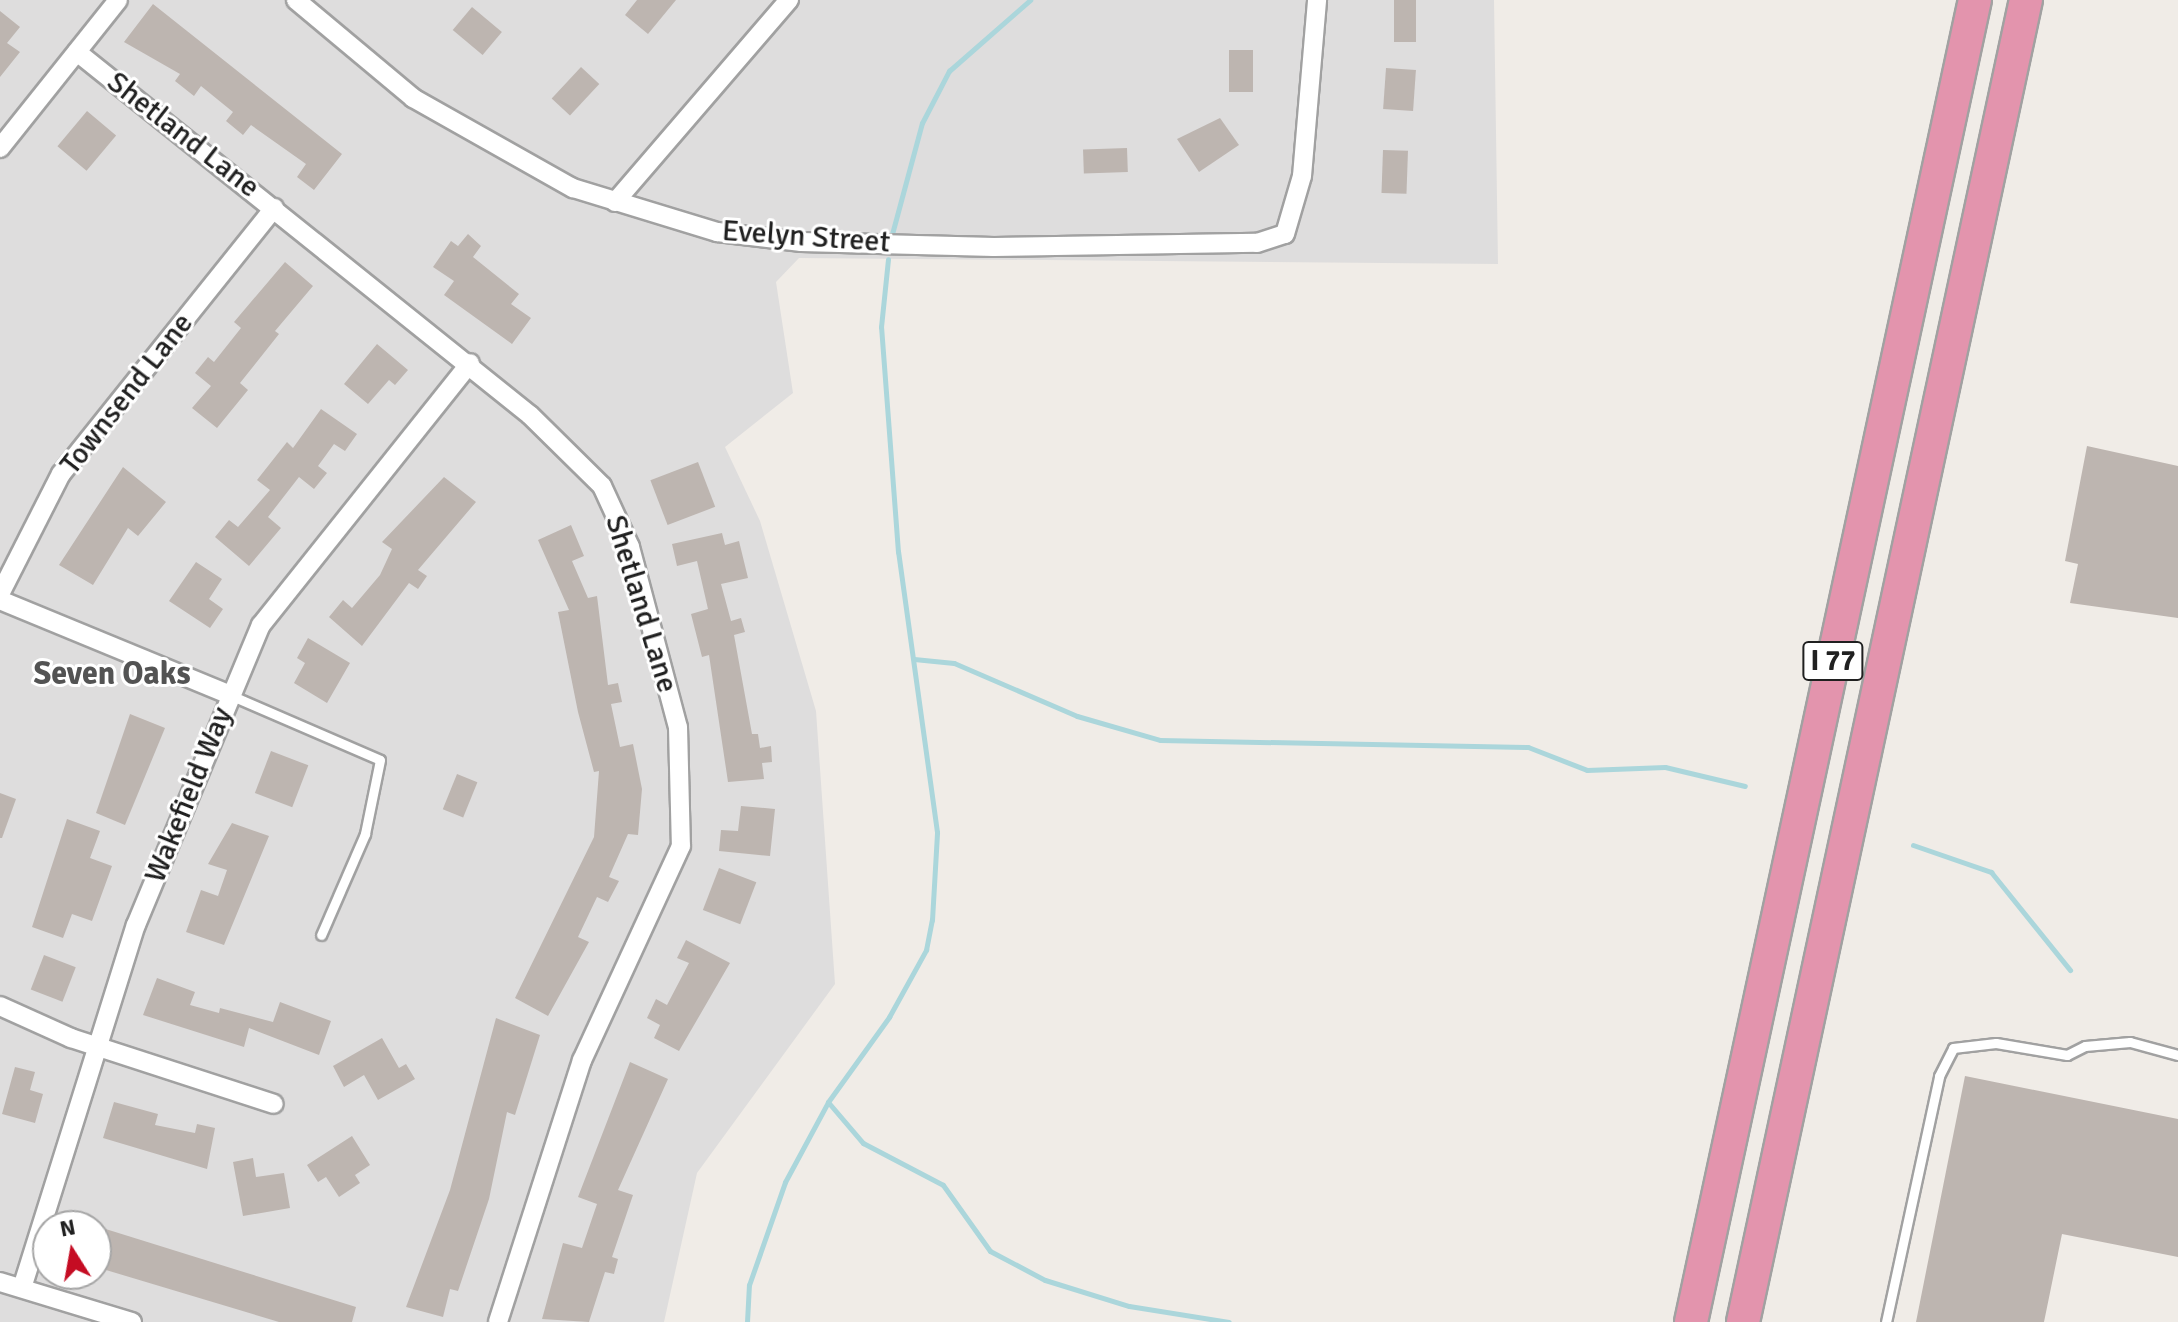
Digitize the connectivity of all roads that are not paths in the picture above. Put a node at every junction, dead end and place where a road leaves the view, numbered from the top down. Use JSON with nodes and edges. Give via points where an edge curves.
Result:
{"nodes":[{"id":1,"x":118,"y":0,"type":"edge"},
{"id":2,"x":296,"y":0,"type":"edge"},
{"id":3,"x":789,"y":0,"type":"edge"},
{"id":4,"x":1317,"y":0,"type":"edge"},
{"id":5,"x":1975,"y":0,"type":"edge"},
{"id":6,"x":2026,"y":0,"type":"edge"},
{"id":7,"x":77,"y":52,"type":"junction"},
{"id":8,"x":0,"y":148,"type":"edge"},
{"id":9,"x":615,"y":202,"type":"junction"},
{"id":10,"x":274,"y":208,"type":"junction"},
{"id":11,"x":470,"y":363,"type":"junction"},
{"id":12,"x":0,"y":594,"type":"edge"},
{"id":13,"x":0,"y":600,"type":"edge"},
{"id":14,"x":230,"y":695,"type":"junction"},
{"id":15,"x":321,"y":935,"type":"dead end"},
{"id":16,"x":0,"y":1006,"type":"edge"},
{"id":17,"x":100,"y":1047,"type":"junction"},
{"id":18,"x":2178,"y":1055,"type":"edge"},
{"id":19,"x":274,"y":1104,"type":"dead end"},
{"id":20,"x":0,"y":1282,"type":"edge"},
{"id":21,"x":22,"y":1288,"type":"junction"},
{"id":22,"x":132,"y":1322,"type":"edge"},
{"id":23,"x":498,"y":1322,"type":"edge"},
{"id":24,"x":1691,"y":1322,"type":"edge"},
{"id":25,"x":1743,"y":1322,"type":"edge"},
{"id":26,"x":1886,"y":1322,"type":"edge"}],
"edges":[{"from":1,"to":7,"type":"street"},
{"from":2,"to":9,"type":"street","name":"Evelyn Street","via":[[413,98],[471,136],[573,188]]},
{"from":3,"to":9,"type":"street"},
{"from":4,"to":9,"type":"street","name":"Evelyn Street","via":[[1302,176],[1285,234],[1257,243],[801,242],[717,232]]},
{"from":5,"to":24,"type":"highway","number":"I 77"},
{"from":6,"to":25,"type":"highway","number":"I 77"},
{"from":7,"to":8,"type":"street"},
{"from":7,"to":10,"type":"street","name":"Shetland Lane"},
{"from":10,"to":11,"type":"street","name":"Shetland Lane"},
{"from":10,"to":12,"type":"street","name":"Townsend Lane","via":[[61,474]]},
{"from":11,"to":14,"type":"street","name":"Wakefield Way","via":[[261,625]]},
{"from":11,"to":23,"type":"street","name":"Shetland Lane","via":[[602,486],[630,547],[678,727],[684,771],[681,846],[582,1060]]},
{"from":13,"to":14,"type":"street"},
{"from":14,"to":15,"type":"lane","via":[[380,760],[365,834]]},
{"from":14,"to":17,"type":"street","name":"Wakefield Way","via":[[136,925]]},
{"from":16,"to":17,"type":"street"},
{"from":17,"to":19,"type":"street"},
{"from":17,"to":21,"type":"street","name":"Wakefield Way"},
{"from":18,"to":26,"type":"lane","via":[[2130,1042],[2085,1046],[2067,1055],[1996,1043],[1953,1048],[1939,1076]]},
{"from":20,"to":21,"type":"street"},
{"from":21,"to":22,"type":"street"}]}
